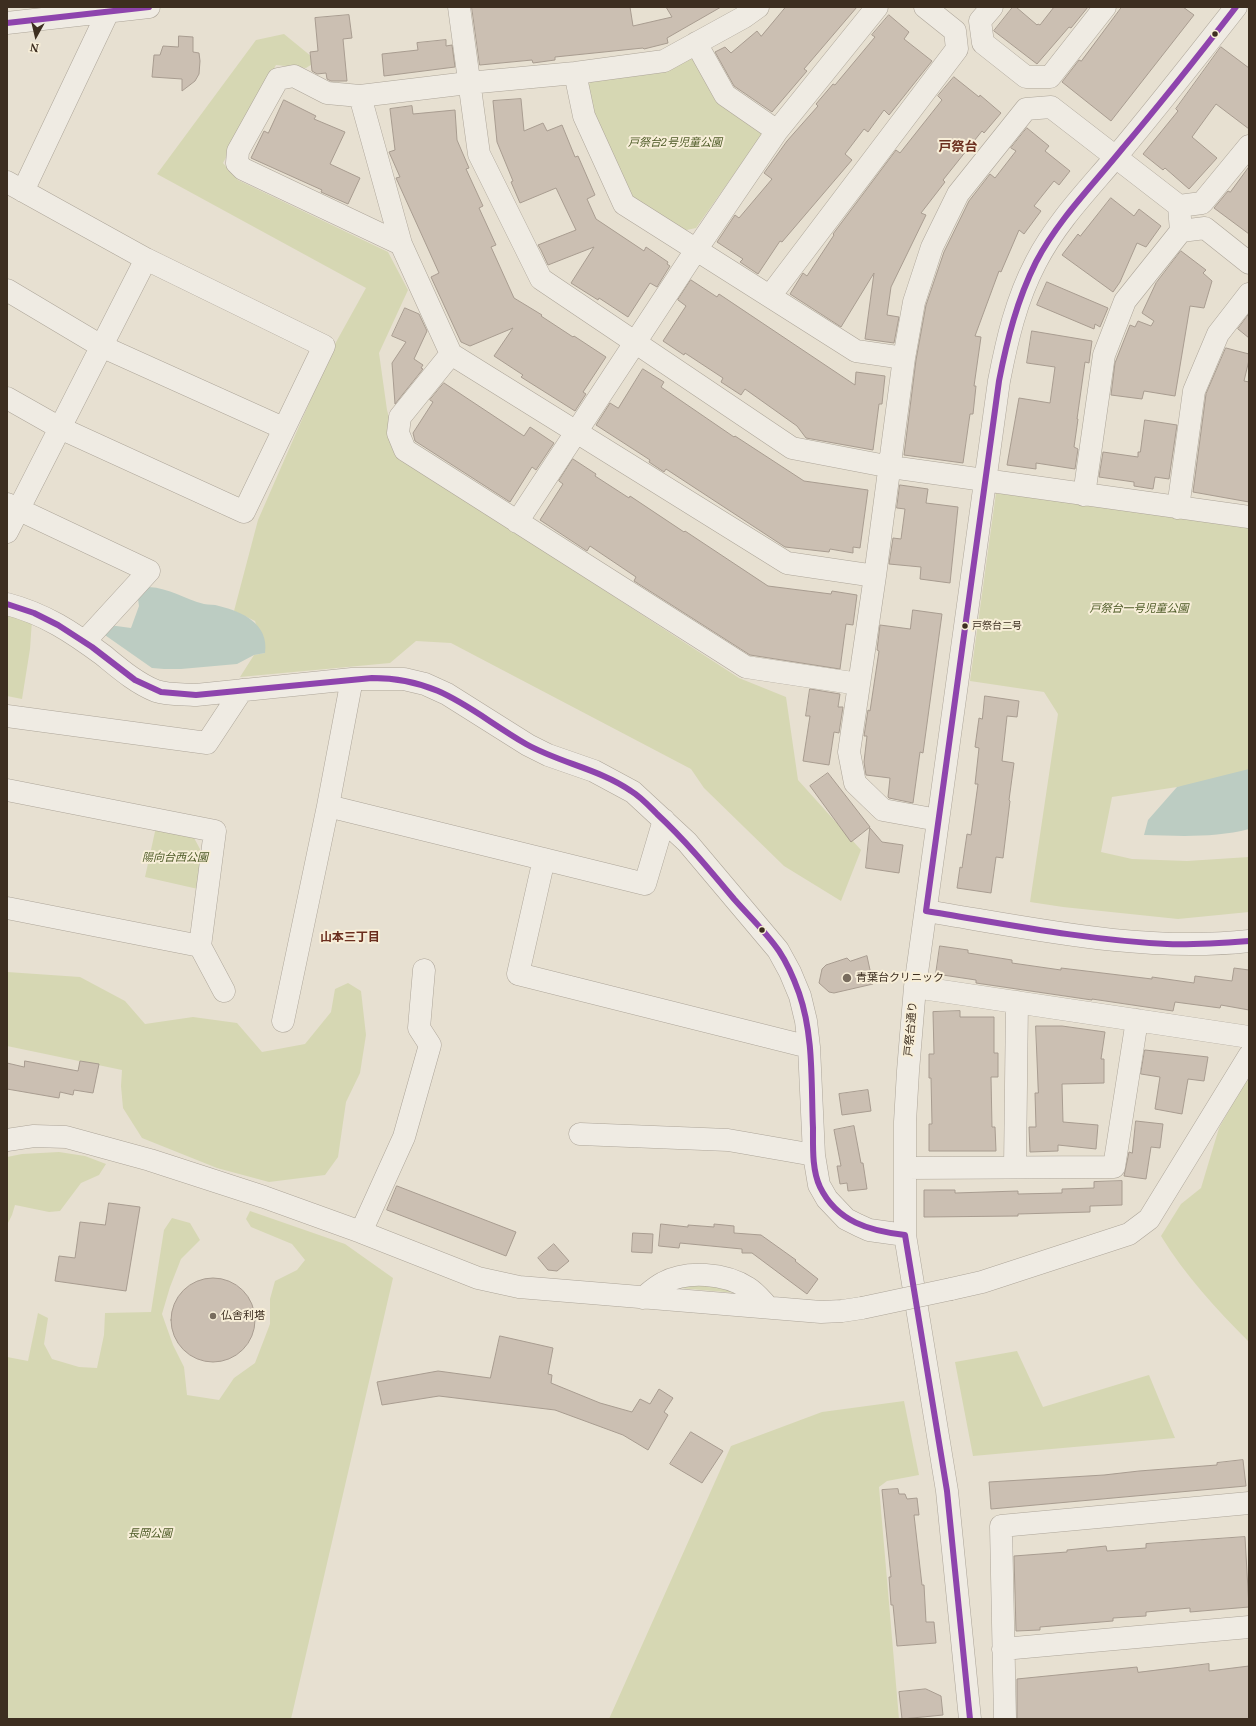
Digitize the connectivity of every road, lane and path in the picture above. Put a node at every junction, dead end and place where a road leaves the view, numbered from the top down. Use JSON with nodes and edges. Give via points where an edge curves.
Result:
{"nodes":[{"id":1,"x":149,"y":7,"type":"edge"},
{"id":2,"x":459,"y":7,"type":"edge"},
{"id":3,"x":758,"y":7,"type":"edge"},
{"id":4,"x":877,"y":7,"type":"edge"},
{"id":5,"x":925,"y":7,"type":"edge"},
{"id":6,"x":992,"y":7,"type":"edge"},
{"id":7,"x":1105,"y":7,"type":"edge"},
{"id":8,"x":105,"y":10,"type":"edge"},
{"id":9,"x":1240,"y":11,"type":"edge"},
{"id":10,"x":7,"y":23,"type":"edge"},
{"id":11,"x":982,"y":34,"type":"junction"},
{"id":12,"x":956,"y":40,"type":"junction"},
{"id":13,"x":696,"y":43,"type":"junction"},
{"id":14,"x":575,"y":73,"type":"junction"},
{"id":15,"x":1037,"y":77,"type":"junction"},
{"id":16,"x":468,"y":83,"type":"junction"},
{"id":17,"x":360,"y":96,"type":"junction"},
{"id":18,"x":1038,"y":108,"type":"junction"},
{"id":19,"x":777,"y":131,"type":"junction"},
{"id":20,"x":1249,"y":146,"type":"edge"},
{"id":21,"x":1115,"y":158,"type":"junction"},
{"id":22,"x":15,"y":187,"type":"edge"},
{"id":23,"x":1202,"y":203,"type":"junction"},
{"id":24,"x":1179,"y":206,"type":"junction"},
{"id":25,"x":1205,"y":228,"type":"junction"},
{"id":26,"x":1181,"y":231,"type":"junction"},
{"id":27,"x":401,"y":244,"type":"junction"},
{"id":28,"x":696,"y":250,"type":"junction"},
{"id":29,"x":146,"y":259,"type":"junction"},
{"id":30,"x":1249,"y":263,"type":"edge"},
{"id":31,"x":7,"y":290,"type":"edge"},
{"id":32,"x":1249,"y":294,"type":"edge"},
{"id":33,"x":770,"y":296,"type":"junction"},
{"id":34,"x":636,"y":342,"type":"junction"},
{"id":35,"x":101,"y":346,"type":"junction"},
{"id":36,"x":451,"y":354,"type":"junction"},
{"id":37,"x":904,"y":358,"type":"junction"},
{"id":38,"x":7,"y":398,"type":"edge"},
{"id":39,"x":60,"y":428,"type":"junction"},
{"id":40,"x":283,"y":428,"type":"junction"},
{"id":41,"x":577,"y":432,"type":"junction"},
{"id":42,"x":891,"y":467,"type":"junction"},
{"id":43,"x":985,"y":480,"type":"junction"},
{"id":44,"x":1084,"y":495,"type":"junction"},
{"id":45,"x":13,"y":508,"type":"edge"},
{"id":46,"x":1178,"y":508,"type":"junction"},
{"id":47,"x":1249,"y":518,"type":"edge"},
{"id":48,"x":517,"y":522,"type":"junction"},
{"id":49,"x":7,"y":532,"type":"edge"},
{"id":50,"x":875,"y":576,"type":"junction"},
{"id":51,"x":7,"y":604,"type":"edge"},
{"id":52,"x":85,"y":641,"type":"junction"},
{"id":53,"x":352,"y":679,"type":"junction"},
{"id":54,"x":859,"y":684,"type":"junction"},
{"id":55,"x":242,"y":690,"type":"junction"},
{"id":56,"x":7,"y":716,"type":"edge"},
{"id":57,"x":7,"y":790,"type":"edge"},
{"id":58,"x":328,"y":806,"type":"junction"},
{"id":59,"x":664,"y":820,"type":"junction"},
{"id":60,"x":938,"y":820,"type":"junction"},
{"id":61,"x":544,"y":859,"type":"junction"},
{"id":62,"x":7,"y":908,"type":"edge"},
{"id":63,"x":926,"y":911,"type":"junction"},
{"id":64,"x":1249,"y":941,"type":"edge"},
{"id":65,"x":200,"y":946,"type":"junction"},
{"id":66,"x":424,"y":970,"type":"dead end"},
{"id":67,"x":915,"y":987,"type":"junction"},
{"id":68,"x":224,"y":991,"type":"dead end"},
{"id":69,"x":1017,"y":1002,"type":"junction"},
{"id":70,"x":1136,"y":1020,"type":"junction"},
{"id":71,"x":283,"y":1021,"type":"dead end"},
{"id":72,"x":1249,"y":1037,"type":"edge"},
{"id":73,"x":809,"y":1047,"type":"junction"},
{"id":74,"x":1249,"y":1056,"type":"edge"},
{"id":75,"x":580,"y":1134,"type":"dead end"},
{"id":76,"x":7,"y":1140,"type":"edge"},
{"id":77,"x":814,"y":1156,"type":"junction"},
{"id":78,"x":1015,"y":1166,"type":"junction"},
{"id":79,"x":905,"y":1168,"type":"junction"},
{"id":80,"x":361,"y":1232,"type":"junction"},
{"id":81,"x":905,"y":1235,"type":"junction"},
{"id":82,"x":1249,"y":1503,"type":"edge"},
{"id":83,"x":1249,"y":1627,"type":"edge"},
{"id":84,"x":1003,"y":1649,"type":"junction"},
{"id":85,"x":970,"y":1719,"type":"edge"},
{"id":86,"x":1005,"y":1719,"type":"edge"}],
"edges":[{"from":1,"to":8,"type":"street"},
{"from":2,"to":16,"type":"street"},
{"from":3,"to":13,"type":"street"},
{"from":4,"to":19,"type":"street"},
{"from":5,"to":12,"type":"street","via":[[955,31]]},
{"from":6,"to":11,"type":"street","via":[[980,22]]},
{"from":7,"to":15,"type":"street","via":[[1050,77]]},
{"from":8,"to":10,"type":"street"},
{"from":8,"to":22,"type":"street"},
{"from":9,"to":21,"type":"street","name":"戸祭台通り"},
{"from":11,"to":12,"type":"street"},
{"from":11,"to":15,"type":"street","via":[[983,43],[1026,77]]},
{"from":12,"to":33,"type":"street","via":[[957,49]]},
{"from":13,"to":14,"type":"street","via":[[664,61]]},
{"from":13,"to":19,"type":"street","via":[[726,95]]},
{"from":14,"to":16,"type":"street"},
{"from":14,"to":28,"type":"street","via":[[584,116],[624,204]]},
{"from":15,"to":18,"type":"street"},
{"from":16,"to":17,"type":"street"},
{"from":16,"to":34,"type":"street","via":[[479,154],[542,279]]},
{"from":17,"to":27,"type":"street"},
{"from":17,"to":27,"type":"street","via":[[326,93],[294,76],[278,79],[238,151],[237,162],[243,169]]},
{"from":18,"to":21,"type":"street","via":[[1051,107]]},
{"from":18,"to":37,"type":"street","via":[[1026,109],[958,194],[932,247],[914,302]]},
{"from":19,"to":28,"type":"street"},
{"from":20,"to":23,"type":"street"},
{"from":21,"to":24,"type":"street"},
{"from":21,"to":43,"type":"street","name":"戸祭台通り","via":[[1062,220],[1048,241],[1017,306],[999,381]]},
{"from":22,"to":29,"type":"street"},
{"from":23,"to":24,"type":"street"},
{"from":23,"to":25,"type":"street"},
{"from":24,"to":26,"type":"street"},
{"from":25,"to":26,"type":"street"},
{"from":25,"to":30,"type":"street"},
{"from":26,"to":44,"type":"street","via":[[1125,301],[1104,355]]},
{"from":27,"to":36,"type":"street"},
{"from":28,"to":33,"type":"street"},
{"from":28,"to":34,"type":"street"},
{"from":29,"to":35,"type":"street"},
{"from":29,"to":40,"type":"street","via":[[324,346]]},
{"from":31,"to":35,"type":"street"},
{"from":32,"to":46,"type":"street","via":[[1218,334],[1194,391]]},
{"from":33,"to":37,"type":"street","via":[[856,351]]},
{"from":34,"to":41,"type":"street"},
{"from":34,"to":42,"type":"street","via":[[792,448]]},
{"from":35,"to":39,"type":"street"},
{"from":35,"to":40,"type":"street"},
{"from":36,"to":41,"type":"street"},
{"from":36,"to":48,"type":"street","via":[[400,417],[398,433],[405,450]]},
{"from":37,"to":42,"type":"street"},
{"from":38,"to":39,"type":"street"},
{"from":39,"to":40,"type":"street","via":[[244,512]]},
{"from":39,"to":45,"type":"street"},
{"from":41,"to":48,"type":"street"},
{"from":41,"to":50,"type":"street","via":[[787,563]]},
{"from":42,"to":43,"type":"street"},
{"from":42,"to":50,"type":"street"},
{"from":43,"to":44,"type":"street"},
{"from":43,"to":60,"type":"street","name":"戸祭台通り"},
{"from":44,"to":46,"type":"street"},
{"from":45,"to":49,"type":"street"},
{"from":45,"to":52,"type":"street","via":[[149,570]]},
{"from":46,"to":47,"type":"street"},
{"from":48,"to":54,"type":"street","via":[[746,667]]},
{"from":50,"to":54,"type":"street"},
{"from":51,"to":52,"type":"street","via":[[48,618]]},
{"from":52,"to":55,"type":"street","via":[[142,684],[157,691],[196,695]]},
{"from":53,"to":55,"type":"street"},
{"from":53,"to":58,"type":"street"},
{"from":53,"to":59,"type":"street","via":[[404,679],[425,684],[447,694],[528,745],[594,771],[634,792]]},
{"from":54,"to":60,"type":"street","via":[[849,752],[855,783],[883,810]]},
{"from":55,"to":56,"type":"street","via":[[207,743]]},
{"from":57,"to":65,"type":"street","via":[[215,831]]},
{"from":58,"to":61,"type":"street"},
{"from":58,"to":71,"type":"street"},
{"from":59,"to":61,"type":"street","via":[[645,884]]},
{"from":59,"to":73,"type":"street","via":[[687,842],[778,950],[800,996]]},
{"from":60,"to":63,"type":"street","name":"戸祭台通り"},
{"from":61,"to":73,"type":"street","via":[[518,974]]},
{"from":62,"to":65,"type":"street"},
{"from":63,"to":64,"type":"street","via":[[1063,933],[1141,942],[1192,945]]},
{"from":63,"to":67,"type":"street","name":"戸祭台通り"},
{"from":65,"to":68,"type":"street"},
{"from":66,"to":80,"type":"street","via":[[418,1028],[430,1044],[404,1137]]},
{"from":67,"to":69,"type":"street"},
{"from":67,"to":79,"type":"street","name":"戸祭台通り","via":[[908,1071]]},
{"from":69,"to":70,"type":"street"},
{"from":69,"to":78,"type":"street"},
{"from":70,"to":72,"type":"street"},
{"from":70,"to":78,"type":"street","via":[[1114,1167]]},
{"from":73,"to":77,"type":"street"},
{"from":74,"to":80,"type":"street","bridge":true,"via":[[1149,1219],[1129,1234],[982,1282],[862,1308],[821,1312],[518,1287],[478,1278]]},
{"from":75,"to":77,"type":"street","via":[[728,1140]]},
{"from":76,"to":80,"type":"street","via":[[34,1136],[66,1137],[96,1144],[264,1197]]},
{"from":77,"to":81,"type":"street","via":[[819,1185],[827,1199],[846,1219],[869,1230]]},
{"from":78,"to":79,"type":"street"},
{"from":79,"to":81,"type":"street","name":"戸祭台通り"},
{"from":81,"to":85,"type":"street","name":"戸祭台通り","via":[[947,1491]]},
{"from":82,"to":84,"type":"street","via":[[1001,1526]]},
{"from":83,"to":84,"type":"street"},
{"from":84,"to":86,"type":"street"}]}
